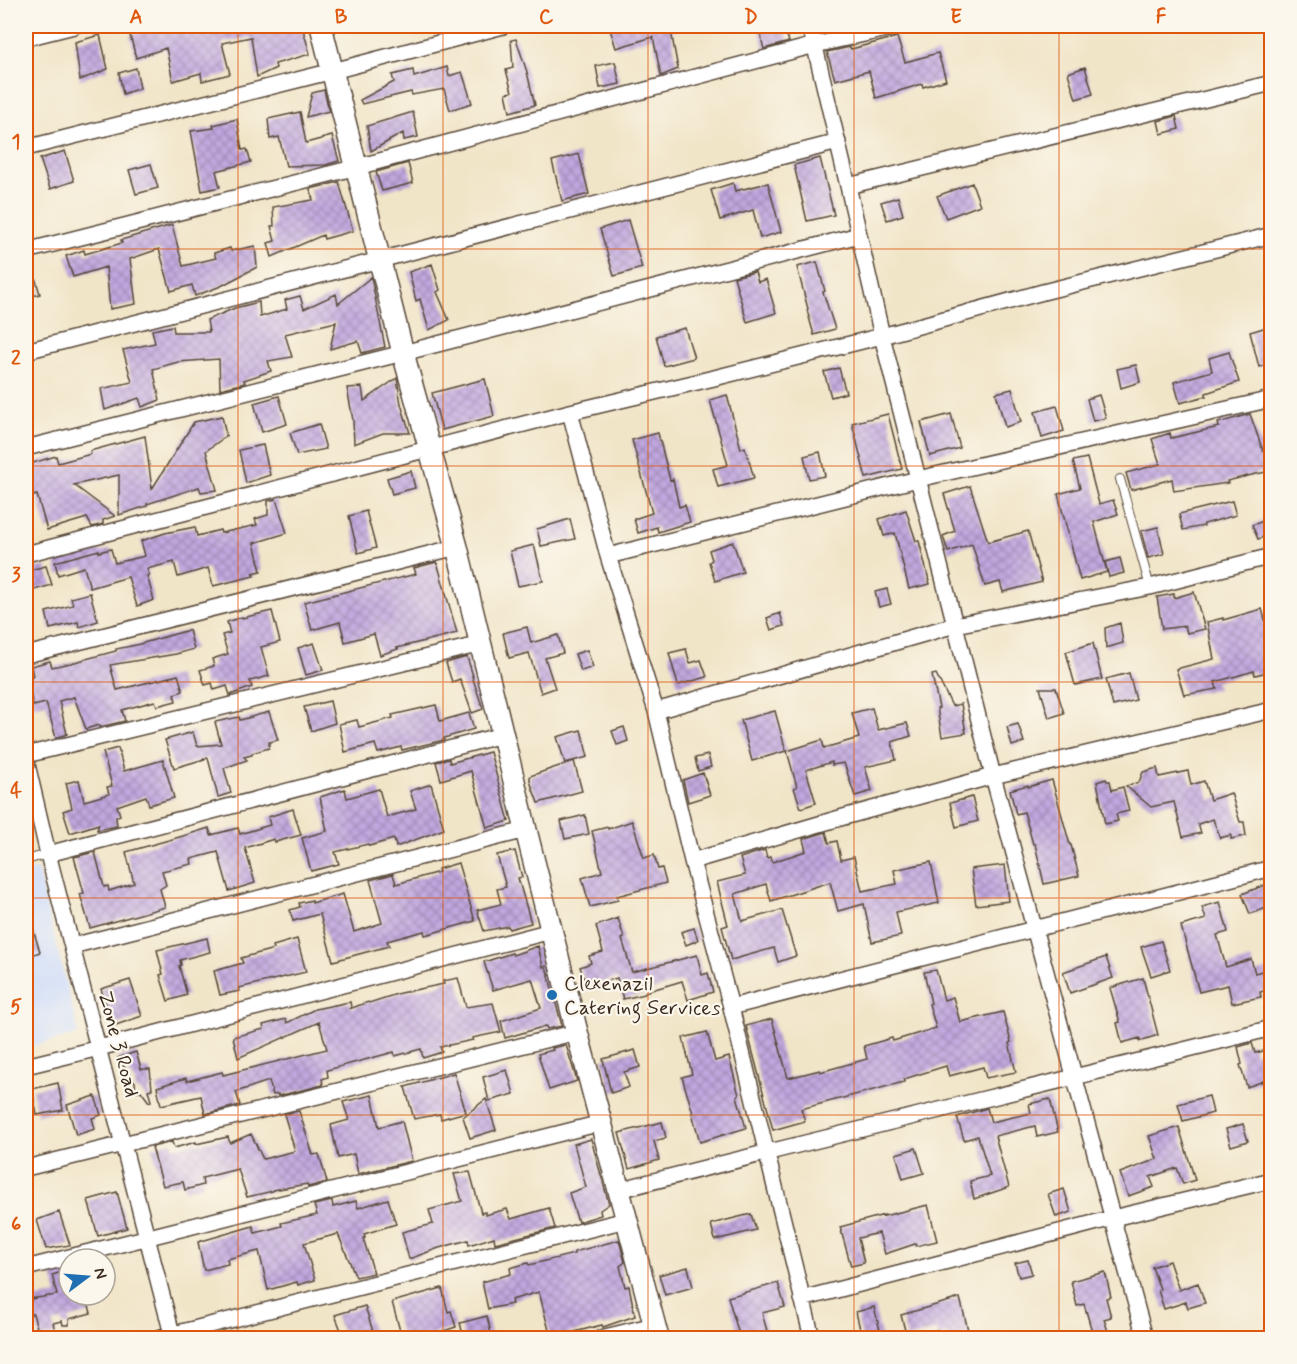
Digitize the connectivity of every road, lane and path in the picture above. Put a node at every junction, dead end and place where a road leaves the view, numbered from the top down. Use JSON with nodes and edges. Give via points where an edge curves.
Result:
{"nodes":[{"id":1,"x":74,"y":26,"type":"edge"},
{"id":2,"x":321,"y":26,"type":"edge"},
{"id":3,"x":503,"y":26,"type":"edge"},
{"id":4,"x":810,"y":26,"type":"edge"},
{"id":5,"x":898,"y":26,"type":"edge"},
{"id":6,"x":26,"y":38,"type":"edge"},
{"id":7,"x":815,"y":45,"type":"junction"},
{"id":8,"x":333,"y":71,"type":"junction"},
{"id":9,"x":1272,"y":83,"type":"edge"},
{"id":10,"x":838,"y":142,"type":"junction"},
{"id":11,"x":26,"y":148,"type":"edge"},
{"id":12,"x":357,"y":167,"type":"junction"},
{"id":13,"x":848,"y":186,"type":"junction"},
{"id":14,"x":859,"y":235,"type":"junction"},
{"id":15,"x":1272,"y":235,"type":"edge"},
{"id":16,"x":26,"y":251,"type":"edge"},
{"id":17,"x":380,"y":260,"type":"junction"},
{"id":18,"x":882,"y":336,"type":"junction"},
{"id":19,"x":26,"y":351,"type":"edge"},
{"id":20,"x":403,"y":352,"type":"junction"},
{"id":21,"x":1272,"y":399,"type":"edge"},
{"id":22,"x":570,"y":412,"type":"junction"},
{"id":23,"x":26,"y":448,"type":"edge"},
{"id":24,"x":429,"y":450,"type":"junction"},
{"id":25,"x":918,"y":479,"type":"junction"},
{"id":26,"x":1120,"y":479,"type":"dead end"},
{"id":27,"x":457,"y":547,"type":"junction"},
{"id":28,"x":26,"y":554,"type":"edge"},
{"id":29,"x":608,"y":556,"type":"junction"},
{"id":30,"x":1272,"y":556,"type":"edge"},
{"id":31,"x":1150,"y":587,"type":"junction"},
{"id":32,"x":955,"y":626,"type":"junction"},
{"id":33,"x":481,"y":644,"type":"junction"},
{"id":34,"x":26,"y":655,"type":"edge"},
{"id":35,"x":1272,"y":710,"type":"edge"},
{"id":36,"x":656,"y":711,"type":"junction"},
{"id":37,"x":502,"y":735,"type":"junction"},
{"id":38,"x":26,"y":755,"type":"edge"},
{"id":39,"x":26,"y":760,"type":"edge"},
{"id":40,"x":993,"y":776,"type":"junction"},
{"id":41,"x":526,"y":830,"type":"junction"},
{"id":42,"x":48,"y":854,"type":"junction"},
{"id":43,"x":26,"y":860,"type":"edge"},
{"id":44,"x":692,"y":861,"type":"junction"},
{"id":45,"x":1272,"y":868,"type":"edge"},
{"id":46,"x":1034,"y":928,"type":"junction"},
{"id":47,"x":551,"y":931,"type":"junction"},
{"id":48,"x":72,"y":946,"type":"junction"},
{"id":49,"x":731,"y":1007,"type":"junction"},
{"id":50,"x":1272,"y":1028,"type":"edge"},
{"id":51,"x":577,"y":1032,"type":"junction"},
{"id":52,"x":99,"y":1048,"type":"junction"},
{"id":53,"x":26,"y":1066,"type":"edge"},
{"id":54,"x":1075,"y":1077,"type":"junction"},
{"id":55,"x":601,"y":1123,"type":"junction"},
{"id":56,"x":124,"y":1144,"type":"junction"},
{"id":57,"x":766,"y":1152,"type":"junction"},
{"id":58,"x":26,"y":1168,"type":"edge"},
{"id":59,"x":1272,"y":1180,"type":"edge"},
{"id":60,"x":619,"y":1190,"type":"junction"},
{"id":61,"x":1113,"y":1218,"type":"junction"},
{"id":62,"x":626,"y":1220,"type":"junction"},
{"id":63,"x":147,"y":1238,"type":"junction"},
{"id":64,"x":26,"y":1268,"type":"edge"},
{"id":65,"x":802,"y":1299,"type":"junction"},
{"id":66,"x":656,"y":1332,"type":"edge"},
{"id":67,"x":168,"y":1337,"type":"edge"},
{"id":68,"x":601,"y":1338,"type":"edge"},
{"id":69,"x":812,"y":1338,"type":"edge"},
{"id":70,"x":1145,"y":1338,"type":"edge"}],
"edges":[{"from":1,"to":6,"type":"street"},
{"from":2,"to":8,"type":"street"},
{"from":3,"to":8,"type":"street"},
{"from":4,"to":7,"type":"street"},
{"from":5,"to":7,"type":"street"},
{"from":7,"to":10,"type":"street"},
{"from":7,"to":12,"type":"street"},
{"from":8,"to":11,"type":"street"},
{"from":8,"to":12,"type":"street"},
{"from":9,"to":13,"type":"street"},
{"from":10,"to":13,"type":"street"},
{"from":10,"to":17,"type":"street"},
{"from":12,"to":16,"type":"street"},
{"from":12,"to":17,"type":"street"},
{"from":13,"to":14,"type":"street"},
{"from":14,"to":18,"type":"street"},
{"from":14,"to":20,"type":"street"},
{"from":15,"to":18,"type":"street"},
{"from":17,"to":19,"type":"street"},
{"from":17,"to":20,"type":"street"},
{"from":18,"to":22,"type":"street"},
{"from":18,"to":25,"type":"street"},
{"from":20,"to":23,"type":"street"},
{"from":20,"to":24,"type":"street"},
{"from":21,"to":25,"type":"street"},
{"from":22,"to":24,"type":"street"},
{"from":22,"to":29,"type":"street"},
{"from":24,"to":27,"type":"street"},
{"from":24,"to":28,"type":"street"},
{"from":25,"to":29,"type":"street"},
{"from":25,"to":32,"type":"street"},
{"from":26,"to":31,"type":"lane"},
{"from":27,"to":33,"type":"street"},
{"from":27,"to":34,"type":"street"},
{"from":29,"to":36,"type":"street"},
{"from":30,"to":31,"type":"street"},
{"from":31,"to":32,"type":"street"},
{"from":32,"to":36,"type":"street"},
{"from":32,"to":40,"type":"street"},
{"from":33,"to":37,"type":"street"},
{"from":33,"to":38,"type":"street"},
{"from":35,"to":40,"type":"street"},
{"from":36,"to":44,"type":"street"},
{"from":37,"to":41,"type":"street"},
{"from":37,"to":42,"type":"street"},
{"from":39,"to":42,"type":"street","name":"Zone 3 Road"},
{"from":40,"to":44,"type":"street"},
{"from":40,"to":46,"type":"street"},
{"from":41,"to":47,"type":"street"},
{"from":41,"to":48,"type":"street"},
{"from":42,"to":43,"type":"lane"},
{"from":42,"to":48,"type":"street","name":"Zone 3 Road"},
{"from":44,"to":49,"type":"street"},
{"from":45,"to":46,"type":"street"},
{"from":46,"to":49,"type":"street"},
{"from":46,"to":54,"type":"street"},
{"from":47,"to":51,"type":"street"},
{"from":47,"to":52,"type":"street"},
{"from":48,"to":52,"type":"street","name":"Zone 3 Road"},
{"from":49,"to":57,"type":"street"},
{"from":50,"to":54,"type":"street"},
{"from":51,"to":55,"type":"street"},
{"from":51,"to":56,"type":"street"},
{"from":52,"to":53,"type":"street"},
{"from":52,"to":56,"type":"street","name":"Zone 3 Road"},
{"from":54,"to":57,"type":"street"},
{"from":54,"to":61,"type":"street"},
{"from":55,"to":60,"type":"street"},
{"from":55,"to":63,"type":"street"},
{"from":56,"to":58,"type":"street"},
{"from":56,"to":63,"type":"street","name":"Zone 3 Road"},
{"from":57,"to":60,"type":"street"},
{"from":57,"to":65,"type":"street"},
{"from":59,"to":61,"type":"street"},
{"from":60,"to":62,"type":"street"},
{"from":61,"to":65,"type":"street"},
{"from":61,"to":70,"type":"street"},
{"from":62,"to":66,"type":"street"},
{"from":62,"to":67,"type":"street"},
{"from":63,"to":64,"type":"street"},
{"from":63,"to":67,"type":"street","name":"Zone 3 Road"},
{"from":65,"to":69,"type":"street"},
{"from":66,"to":68,"type":"street"}]}
